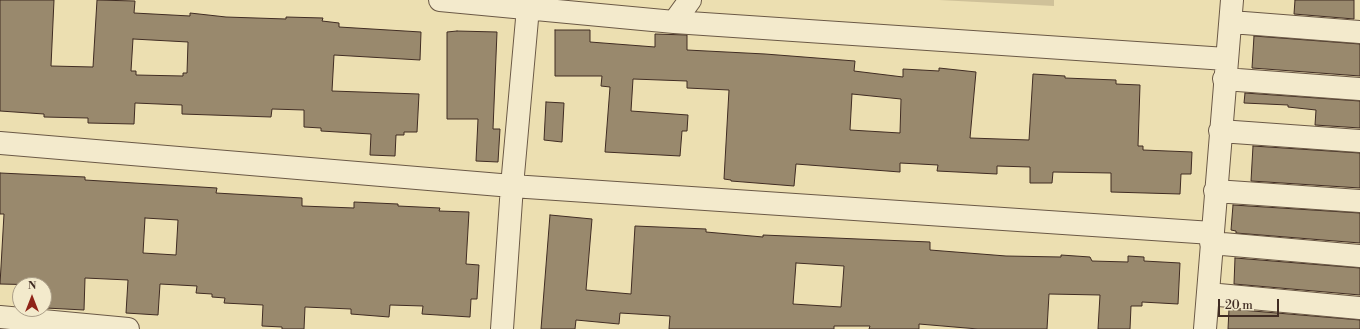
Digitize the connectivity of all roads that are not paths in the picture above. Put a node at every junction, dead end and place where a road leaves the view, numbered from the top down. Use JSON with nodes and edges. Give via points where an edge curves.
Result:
{"nodes":[{"id":1,"x":440,"y":0,"type":"edge"},
{"id":2,"x":690,"y":0,"type":"edge"},
{"id":3,"x":1232,"y":0,"type":"edge"},
{"id":4,"x":571,"y":6,"type":"edge"},
{"id":5,"x":528,"y":8,"type":"junction"},
{"id":6,"x":674,"y":22,"type":"junction"},
{"id":7,"x":1231,"y":22,"type":"junction"},
{"id":8,"x":1360,"y":32,"type":"edge"},
{"id":9,"x":1225,"y":69,"type":"junction"},
{"id":10,"x":1360,"y":89,"type":"edge"},
{"id":11,"x":1220,"y":132,"type":"junction"},
{"id":12,"x":1360,"y":141,"type":"edge"},
{"id":13,"x":0,"y":143,"type":"edge"},
{"id":14,"x":512,"y":186,"type":"junction"},
{"id":15,"x":1215,"y":191,"type":"junction"},
{"id":16,"x":1360,"y":201,"type":"edge"},
{"id":17,"x":1212,"y":238,"type":"junction"},
{"id":18,"x":1360,"y":256,"type":"edge"},
{"id":19,"x":1208,"y":294,"type":"junction"},
{"id":20,"x":1360,"y":308,"type":"edge"},
{"id":21,"x":0,"y":317,"type":"edge"},
{"id":22,"x":128,"y":329,"type":"edge"},
{"id":23,"x":502,"y":329,"type":"edge"},
{"id":24,"x":1205,"y":329,"type":"edge"}],
"edges":[{"from":1,"to":5,"type":"street"},
{"from":2,"to":6,"type":"street"},
{"from":3,"to":7,"type":"street"},
{"from":4,"to":5,"type":"street"},
{"from":4,"to":6,"type":"street"},
{"from":5,"to":14,"type":"street"},
{"from":6,"to":9,"type":"street"},
{"from":7,"to":8,"type":"street"},
{"from":7,"to":9,"type":"street"},
{"from":9,"to":10,"type":"street"},
{"from":9,"to":11,"type":"street"},
{"from":11,"to":12,"type":"street"},
{"from":11,"to":15,"type":"street"},
{"from":13,"to":14,"type":"street"},
{"from":14,"to":17,"type":"street"},
{"from":14,"to":23,"type":"street"},
{"from":15,"to":16,"type":"street"},
{"from":15,"to":17,"type":"street"},
{"from":17,"to":18,"type":"street"},
{"from":17,"to":19,"type":"street"},
{"from":19,"to":20,"type":"street"},
{"from":19,"to":24,"type":"street"},
{"from":21,"to":22,"type":"street"}]}
